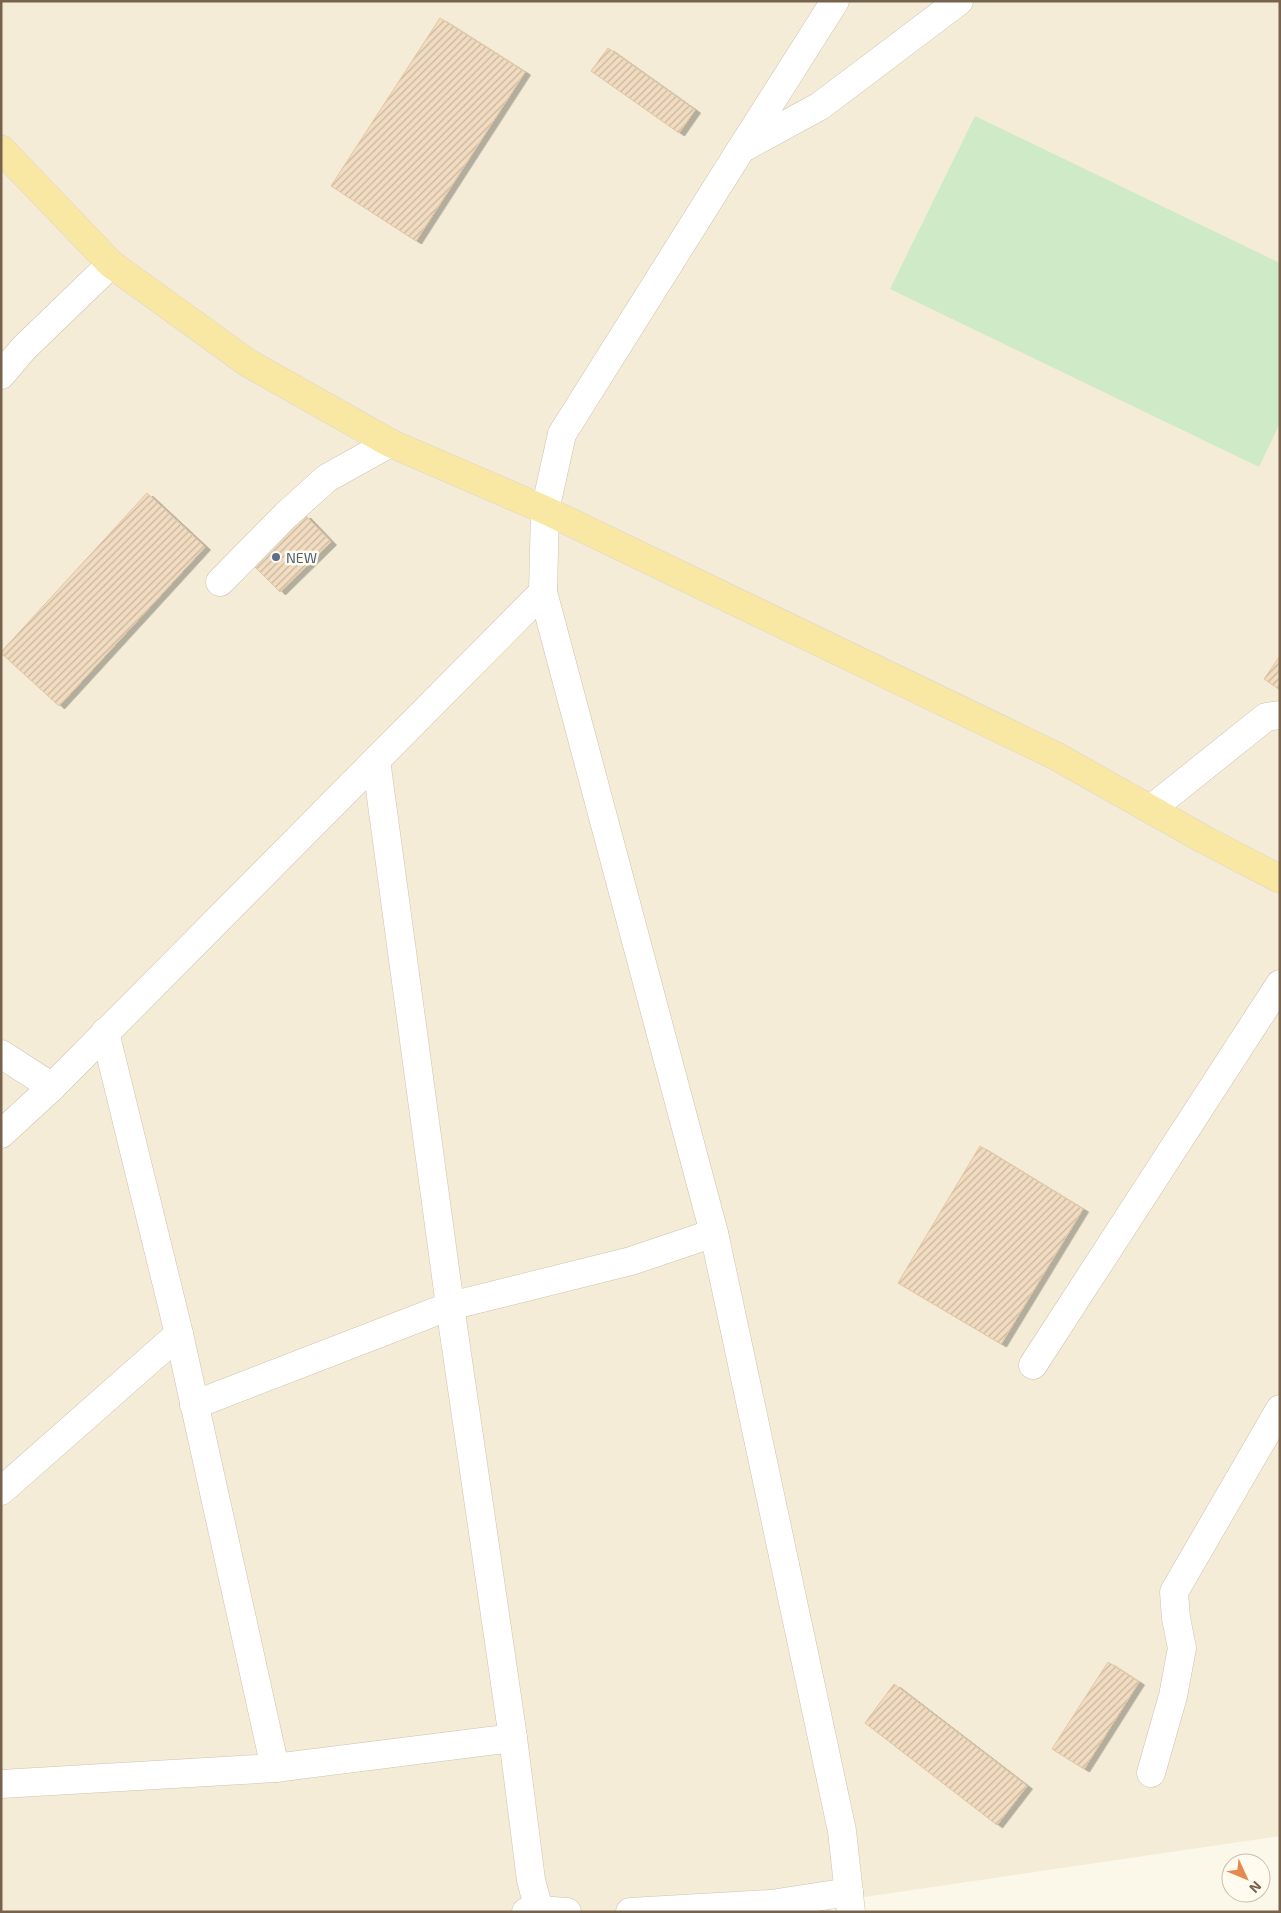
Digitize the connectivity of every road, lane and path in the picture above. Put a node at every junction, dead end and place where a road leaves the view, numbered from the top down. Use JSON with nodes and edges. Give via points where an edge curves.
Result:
{"nodes":[{"id":1,"x":835,"y":1,"type":"edge"},
{"id":2,"x":959,"y":1,"type":"edge"},
{"id":3,"x":1,"y":149,"type":"edge"},
{"id":4,"x":741,"y":149,"type":"junction"},
{"id":5,"x":111,"y":264,"type":"junction"},
{"id":6,"x":1,"y":375,"type":"edge"},
{"id":7,"x":390,"y":443,"type":"junction"},
{"id":8,"x":545,"y":510,"type":"junction"},
{"id":9,"x":220,"y":582,"type":"dead end"},
{"id":10,"x":543,"y":592,"type":"junction"},
{"id":11,"x":1280,"y":715,"type":"edge"},
{"id":12,"x":376,"y":760,"type":"junction"},
{"id":13,"x":1151,"y":809,"type":"junction"},
{"id":14,"x":1280,"y":879,"type":"edge"},
{"id":15,"x":1280,"y":984,"type":"edge"},
{"id":16,"x":104,"y":1032,"type":"junction"},
{"id":17,"x":1,"y":1054,"type":"edge"},
{"id":18,"x":52,"y":1087,"type":"junction"},
{"id":19,"x":1,"y":1134,"type":"edge"},
{"id":20,"x":714,"y":1233,"type":"junction"},
{"id":21,"x":450,"y":1306,"type":"junction"},
{"id":22,"x":179,"y":1334,"type":"junction"},
{"id":23,"x":1033,"y":1365,"type":"dead end"},
{"id":24,"x":194,"y":1405,"type":"junction"},
{"id":25,"x":1280,"y":1409,"type":"edge"},
{"id":26,"x":1,"y":1492,"type":"edge"},
{"id":27,"x":513,"y":1738,"type":"junction"},
{"id":28,"x":275,"y":1768,"type":"junction"},
{"id":29,"x":1151,"y":1773,"type":"dead end"},
{"id":30,"x":1,"y":1784,"type":"edge"},
{"id":31,"x":850,"y":1902,"type":"edge"},
{"id":32,"x":532,"y":1911,"type":"edge"},
{"id":33,"x":567,"y":1912,"type":"edge"},
{"id":34,"x":630,"y":1912,"type":"edge"}],
"edges":[{"from":1,"to":4,"type":"street"},
{"from":2,"to":4,"type":"street","via":[[820,106]]},
{"from":3,"to":5,"type":"main road"},
{"from":4,"to":8,"type":"street","via":[[562,434]]},
{"from":5,"to":6,"type":"street","via":[[24,348]]},
{"from":5,"to":7,"type":"main road","via":[[248,363]]},
{"from":7,"to":8,"type":"main road"},
{"from":7,"to":9,"type":"street","via":[[327,478]]},
{"from":8,"to":10,"type":"street"},
{"from":8,"to":13,"type":"main road","via":[[1056,756]]},
{"from":10,"to":12,"type":"street"},
{"from":10,"to":20,"type":"street"},
{"from":11,"to":13,"type":"street","via":[[1266,717]]},
{"from":12,"to":16,"type":"street"},
{"from":12,"to":21,"type":"street"},
{"from":13,"to":14,"type":"main road"},
{"from":15,"to":23,"type":"street"},
{"from":16,"to":18,"type":"street"},
{"from":16,"to":22,"type":"street"},
{"from":17,"to":18,"type":"street"},
{"from":18,"to":19,"type":"street"},
{"from":20,"to":21,"type":"street","via":[[632,1261]]},
{"from":20,"to":31,"type":"street","via":[[842,1831]]},
{"from":21,"to":24,"type":"street"},
{"from":21,"to":27,"type":"street"},
{"from":22,"to":24,"type":"street"},
{"from":22,"to":26,"type":"street"},
{"from":24,"to":28,"type":"street"},
{"from":25,"to":29,"type":"street","via":[[1174,1592],[1182,1648],[1173,1696]]},
{"from":27,"to":28,"type":"street"},
{"from":27,"to":32,"type":"street"},
{"from":28,"to":30,"type":"street"},
{"from":31,"to":34,"type":"street"},
{"from":32,"to":33,"type":"street"}]}
